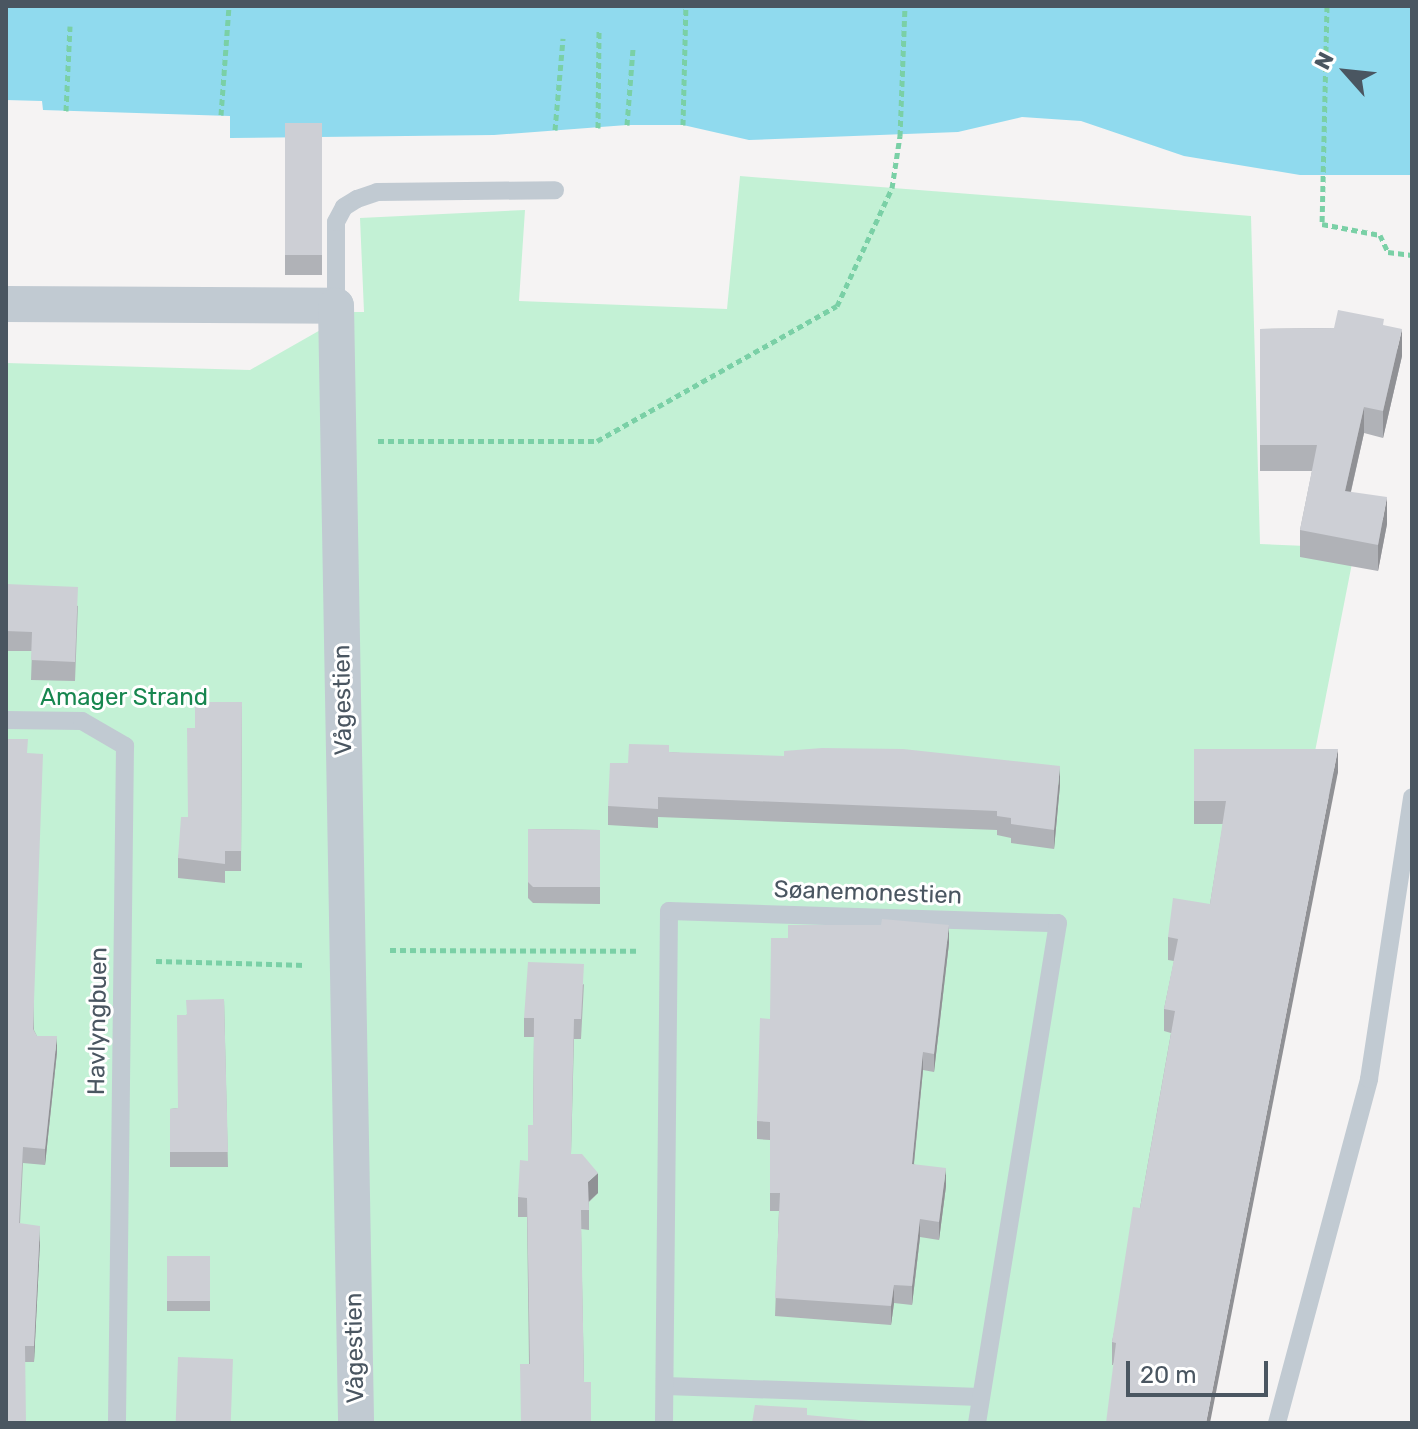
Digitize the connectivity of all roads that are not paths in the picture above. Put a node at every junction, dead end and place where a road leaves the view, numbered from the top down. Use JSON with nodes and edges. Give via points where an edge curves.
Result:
{"nodes":[{"id":1,"x":555,"y":190,"type":"dead end"},
{"id":2,"x":6,"y":304,"type":"edge"},
{"id":3,"x":336,"y":306,"type":"junction"},
{"id":4,"x":6,"y":720,"type":"edge"},
{"id":5,"x":1412,"y":797,"type":"edge"},
{"id":6,"x":666,"y":1386,"type":"junction"},
{"id":7,"x":980,"y":1397,"type":"junction"},
{"id":8,"x":117,"y":1423,"type":"edge"},
{"id":9,"x":356,"y":1423,"type":"edge"},
{"id":10,"x":664,"y":1423,"type":"edge"},
{"id":11,"x":977,"y":1423,"type":"edge"},
{"id":12,"x":1277,"y":1423,"type":"edge"}],
"edges":[{"from":1,"to":3,"type":"lane","via":[[377,192],[357,199],[344,207],[336,222]]},
{"from":2,"to":3,"type":"street"},
{"from":3,"to":9,"type":"street","name":"Vågestien"},
{"from":4,"to":8,"type":"lane","name":"Havlyngbuen","via":[[82,721],[125,746]]},
{"from":5,"to":12,"type":"lane","via":[[1369,1079]]},
{"from":6,"to":7,"type":"lane"},
{"from":6,"to":7,"type":"lane","name":"Søanemonestien","via":[[669,911],[1058,923]]},
{"from":6,"to":10,"type":"lane","name":"Søanemonestien"},
{"from":7,"to":11,"type":"lane","name":"Søanemonestien"}]}
